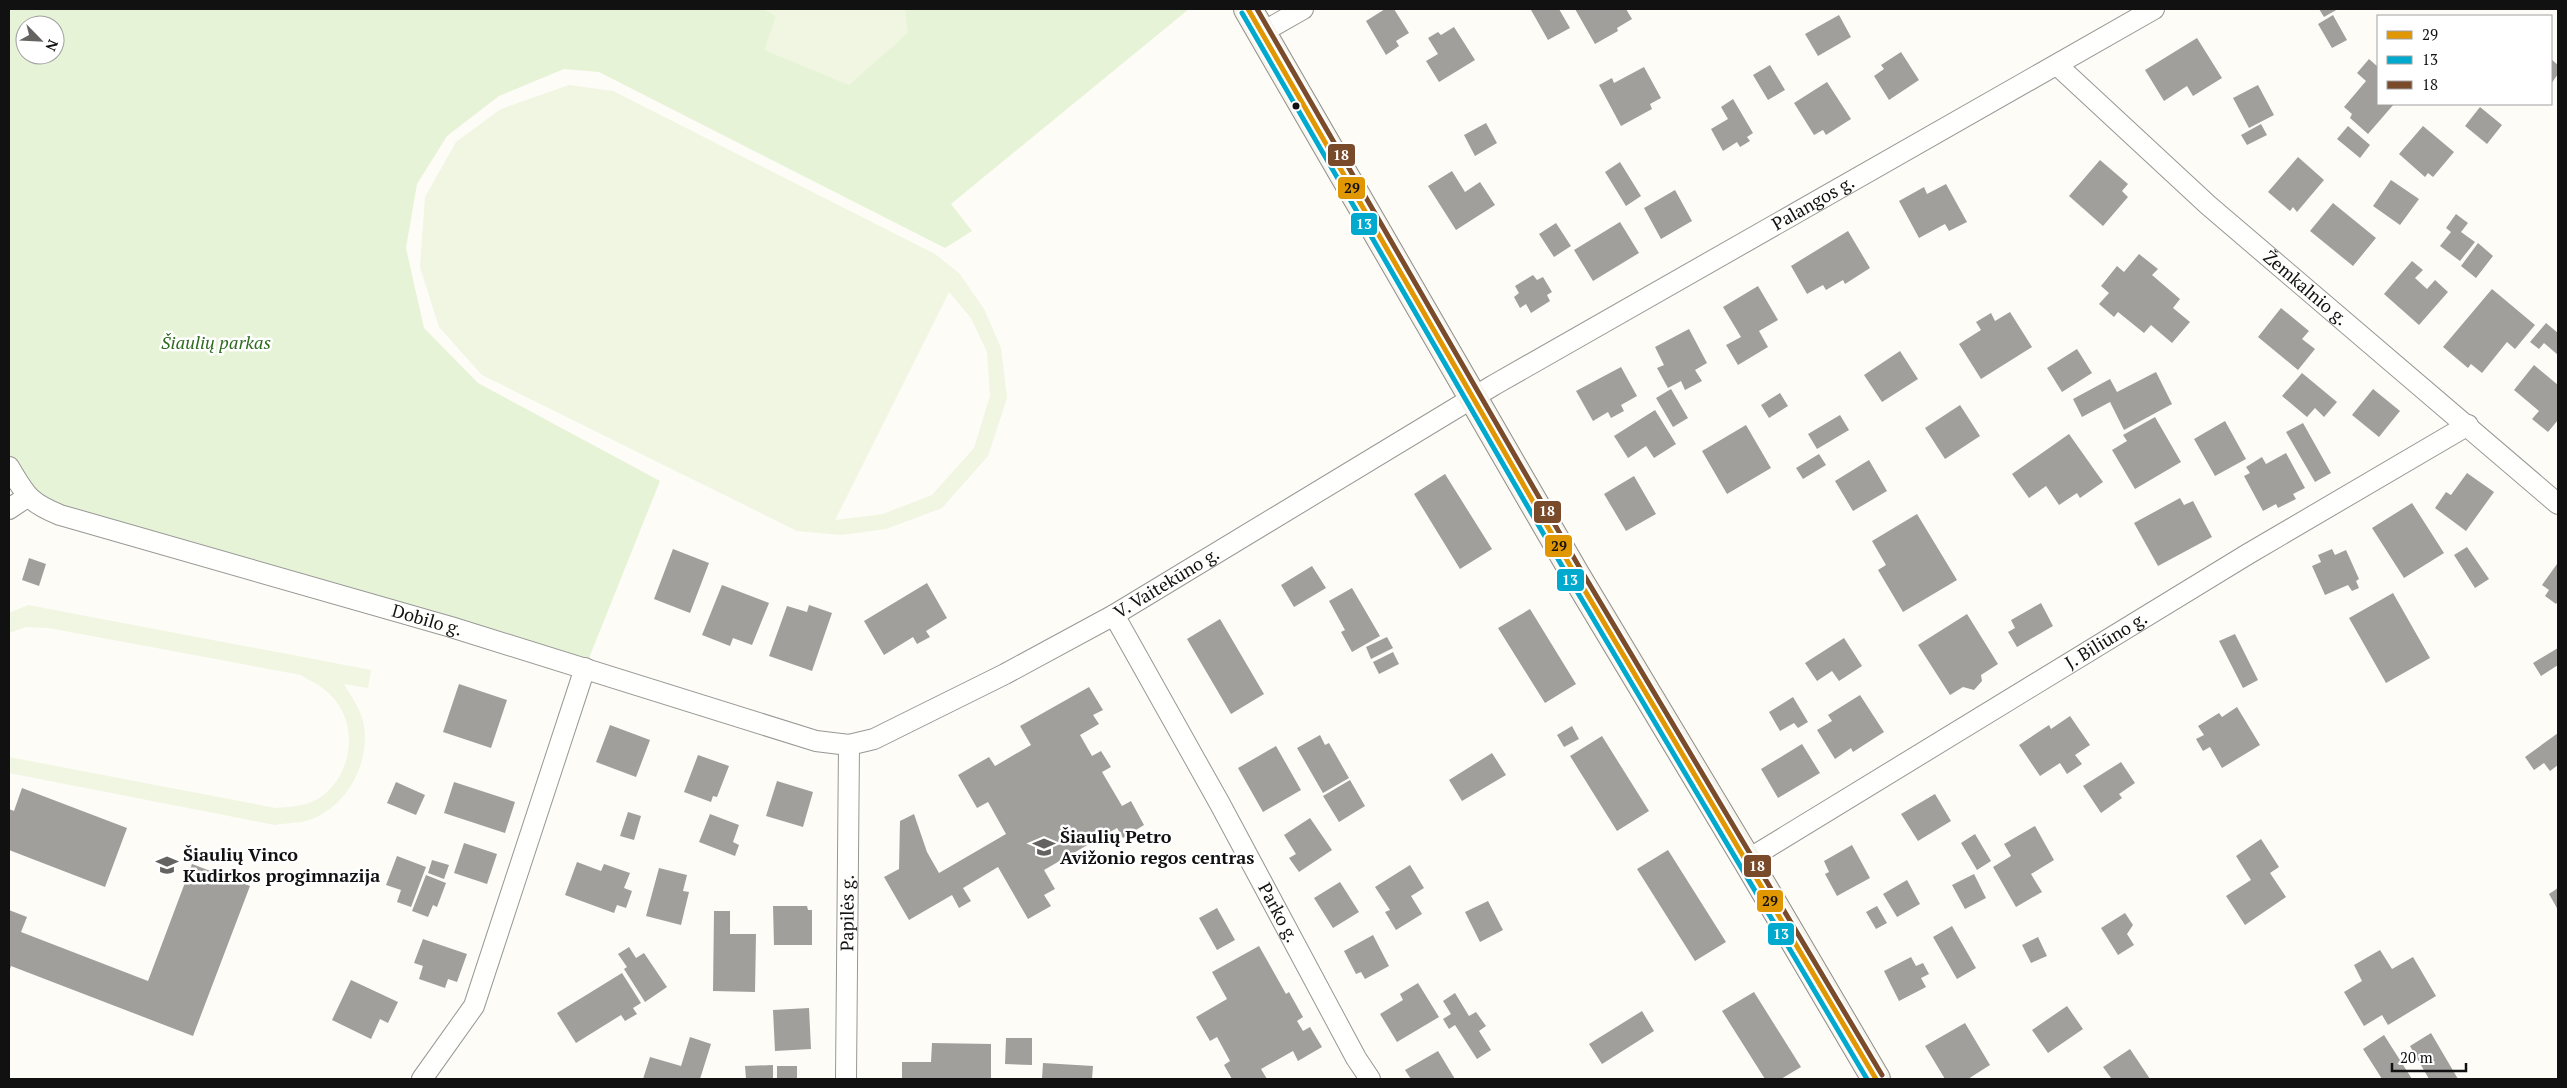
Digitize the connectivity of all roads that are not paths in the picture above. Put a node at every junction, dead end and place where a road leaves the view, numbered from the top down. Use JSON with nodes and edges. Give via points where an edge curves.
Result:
{"nodes":[{"id":1,"x":1248,"y":9,"type":"edge"},
{"id":2,"x":1303,"y":9,"type":"edge"},
{"id":3,"x":2154,"y":9,"type":"edge"},
{"id":4,"x":1261,"y":33,"type":"junction"},
{"id":5,"x":2057,"y":66,"type":"junction"},
{"id":6,"x":1473,"y":398,"type":"junction"},
{"id":7,"x":2468,"y":424,"type":"junction"},
{"id":8,"x":9,"y":467,"type":"edge"},
{"id":9,"x":27,"y":497,"type":"junction"},
{"id":10,"x":2558,"y":504,"type":"edge"},
{"id":11,"x":9,"y":509,"type":"edge"},
{"id":12,"x":1114,"y":615,"type":"junction"},
{"id":13,"x":585,"y":668,"type":"junction"},
{"id":14,"x":849,"y":745,"type":"junction"},
{"id":15,"x":1747,"y":860,"type":"junction"},
{"id":16,"x":422,"y":1079,"type":"edge"},
{"id":17,"x":846,"y":1079,"type":"edge"},
{"id":18,"x":1370,"y":1079,"type":"edge"},
{"id":19,"x":1876,"y":1079,"type":"edge"}],
"edges":[{"from":1,"to":4,"type":"main road"},
{"from":2,"to":4,"type":"street"},
{"from":3,"to":5,"type":"street","name":"Palangos g."},
{"from":4,"to":6,"type":"main road"},
{"from":5,"to":6,"type":"street","name":"Palangos g.","via":[[1969,113]]},
{"from":5,"to":7,"type":"street","name":"Žemkalnio g.","via":[[2208,205]]},
{"from":6,"to":12,"type":"street","name":"V. Vaitekūno g."},
{"from":6,"to":15,"type":"main road"},
{"from":7,"to":10,"type":"street","name":"Žemkalnio g."},
{"from":7,"to":15,"type":"street","name":"J. Biliūno g.","via":[[2248,554]]},
{"from":8,"to":9,"type":"street"},
{"from":9,"to":11,"type":"street"},
{"from":9,"to":13,"type":"street","name":"Dobilo g.","via":[[60,515]]},
{"from":12,"to":14,"type":"street","name":"V. Vaitekūno g.","via":[[883,735]]},
{"from":12,"to":18,"type":"street","name":"Parko g."},
{"from":13,"to":14,"type":"street","name":"Dobilo g.","via":[[816,741]]},
{"from":13,"to":16,"type":"street","via":[[474,1006]]},
{"from":14,"to":17,"type":"street","name":"Papilės g."},
{"from":15,"to":19,"type":"main road"}]}
